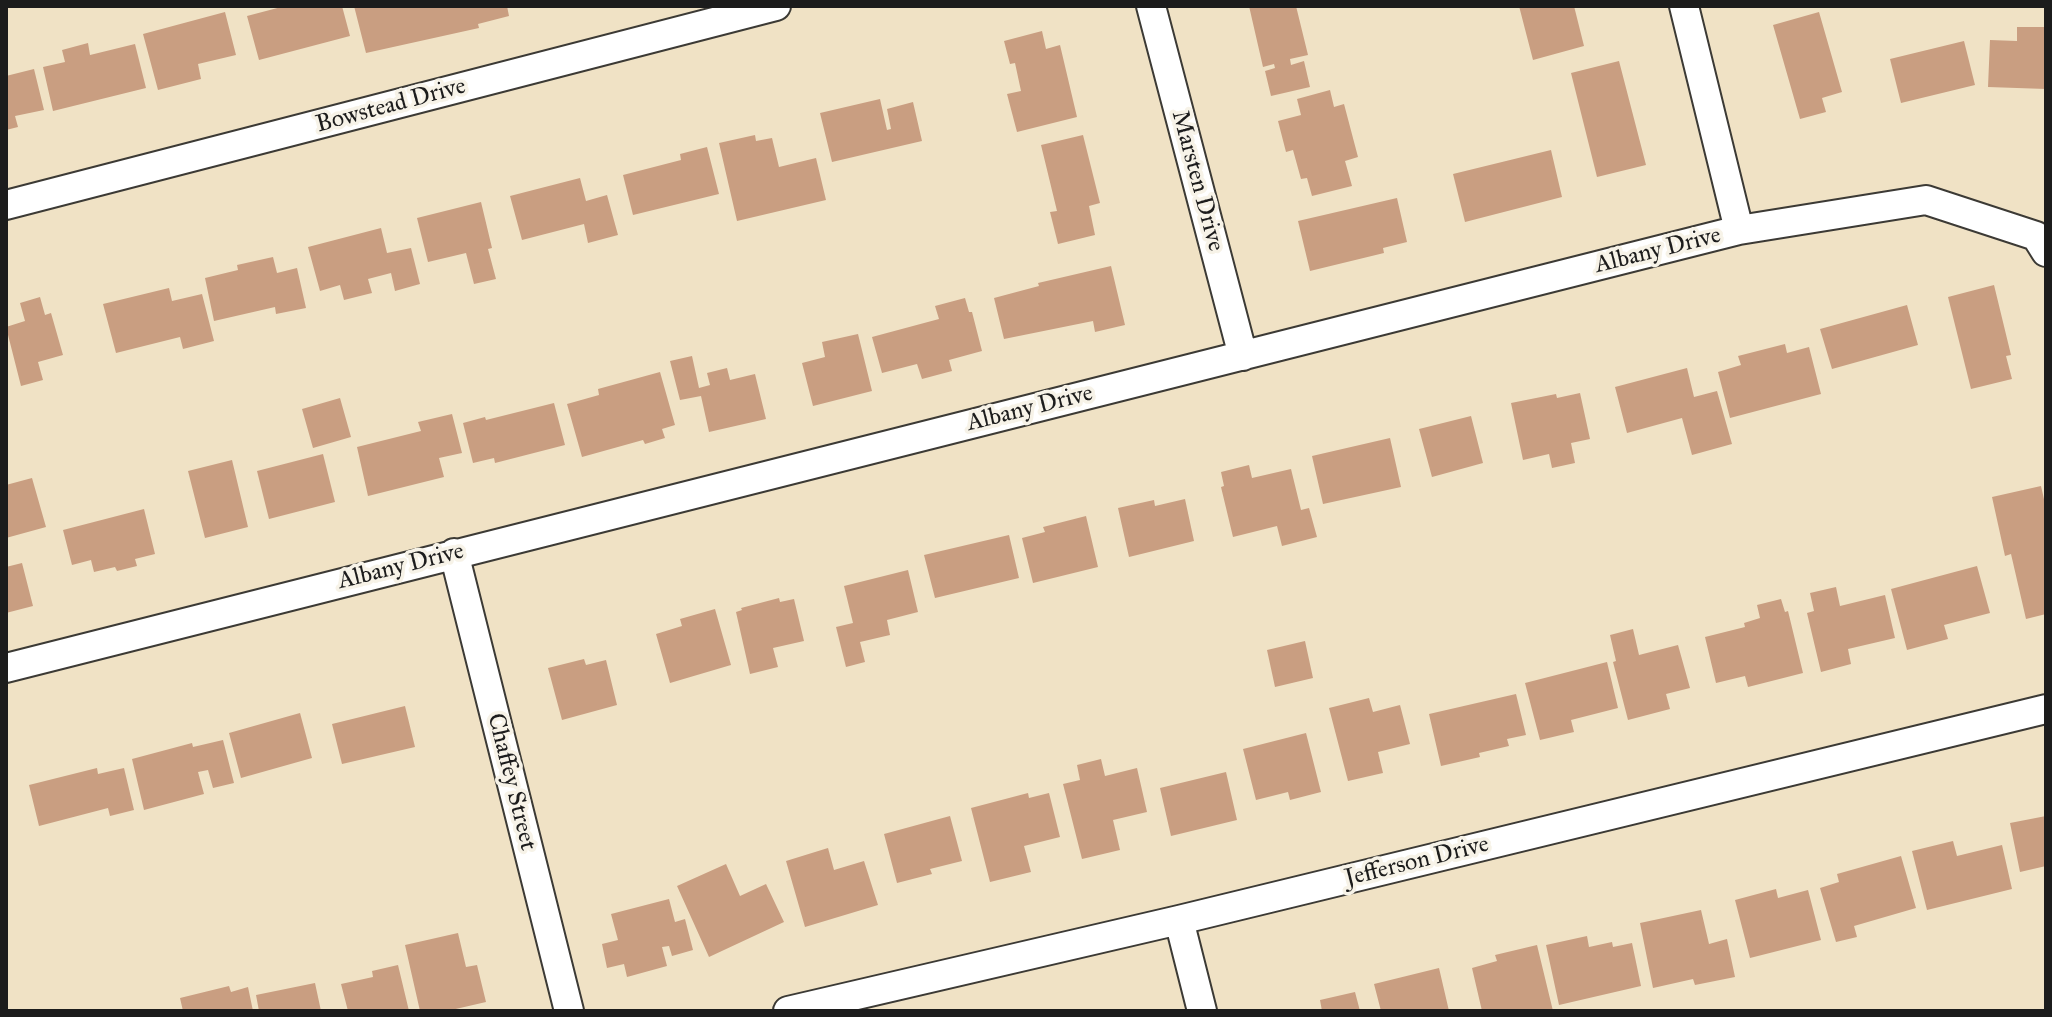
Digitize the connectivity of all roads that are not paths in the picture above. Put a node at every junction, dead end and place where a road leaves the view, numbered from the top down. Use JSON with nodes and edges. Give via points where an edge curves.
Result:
{"nodes":[{"id":1,"x":776,"y":6,"type":"edge"},
{"id":2,"x":1151,"y":6,"type":"edge"},
{"id":3,"x":1684,"y":6,"type":"edge"},
{"id":4,"x":6,"y":205,"type":"edge"},
{"id":5,"x":1739,"y":230,"type":"junction"},
{"id":6,"x":2046,"y":252,"type":"edge"},
{"id":7,"x":1243,"y":356,"type":"junction"},
{"id":8,"x":454,"y":553,"type":"junction"},
{"id":9,"x":6,"y":668,"type":"edge"},
{"id":10,"x":2046,"y":709,"type":"edge"},
{"id":11,"x":1179,"y":920,"type":"junction"},
{"id":12,"x":569,"y":1011,"type":"edge"},
{"id":13,"x":788,"y":1011,"type":"edge"},
{"id":14,"x":1202,"y":1011,"type":"edge"}],
"edges":[{"from":1,"to":4,"type":"street","name":"Bowstead Drive"},
{"from":2,"to":7,"type":"street","name":"Marsten Drive"},
{"from":3,"to":5,"type":"street"},
{"from":5,"to":6,"type":"street","name":"Albany Drive","via":[[1926,200],[2036,236]]},
{"from":5,"to":7,"type":"street","name":"Albany Drive"},
{"from":7,"to":8,"type":"street","name":"Albany Drive"},
{"from":8,"to":9,"type":"street","name":"Albany Drive"},
{"from":8,"to":12,"type":"street","name":"Chaffey Street"},
{"from":10,"to":11,"type":"street","name":"Jefferson Drive"},
{"from":11,"to":13,"type":"street","name":"Jefferson Drive"},
{"from":11,"to":14,"type":"street"}]}
